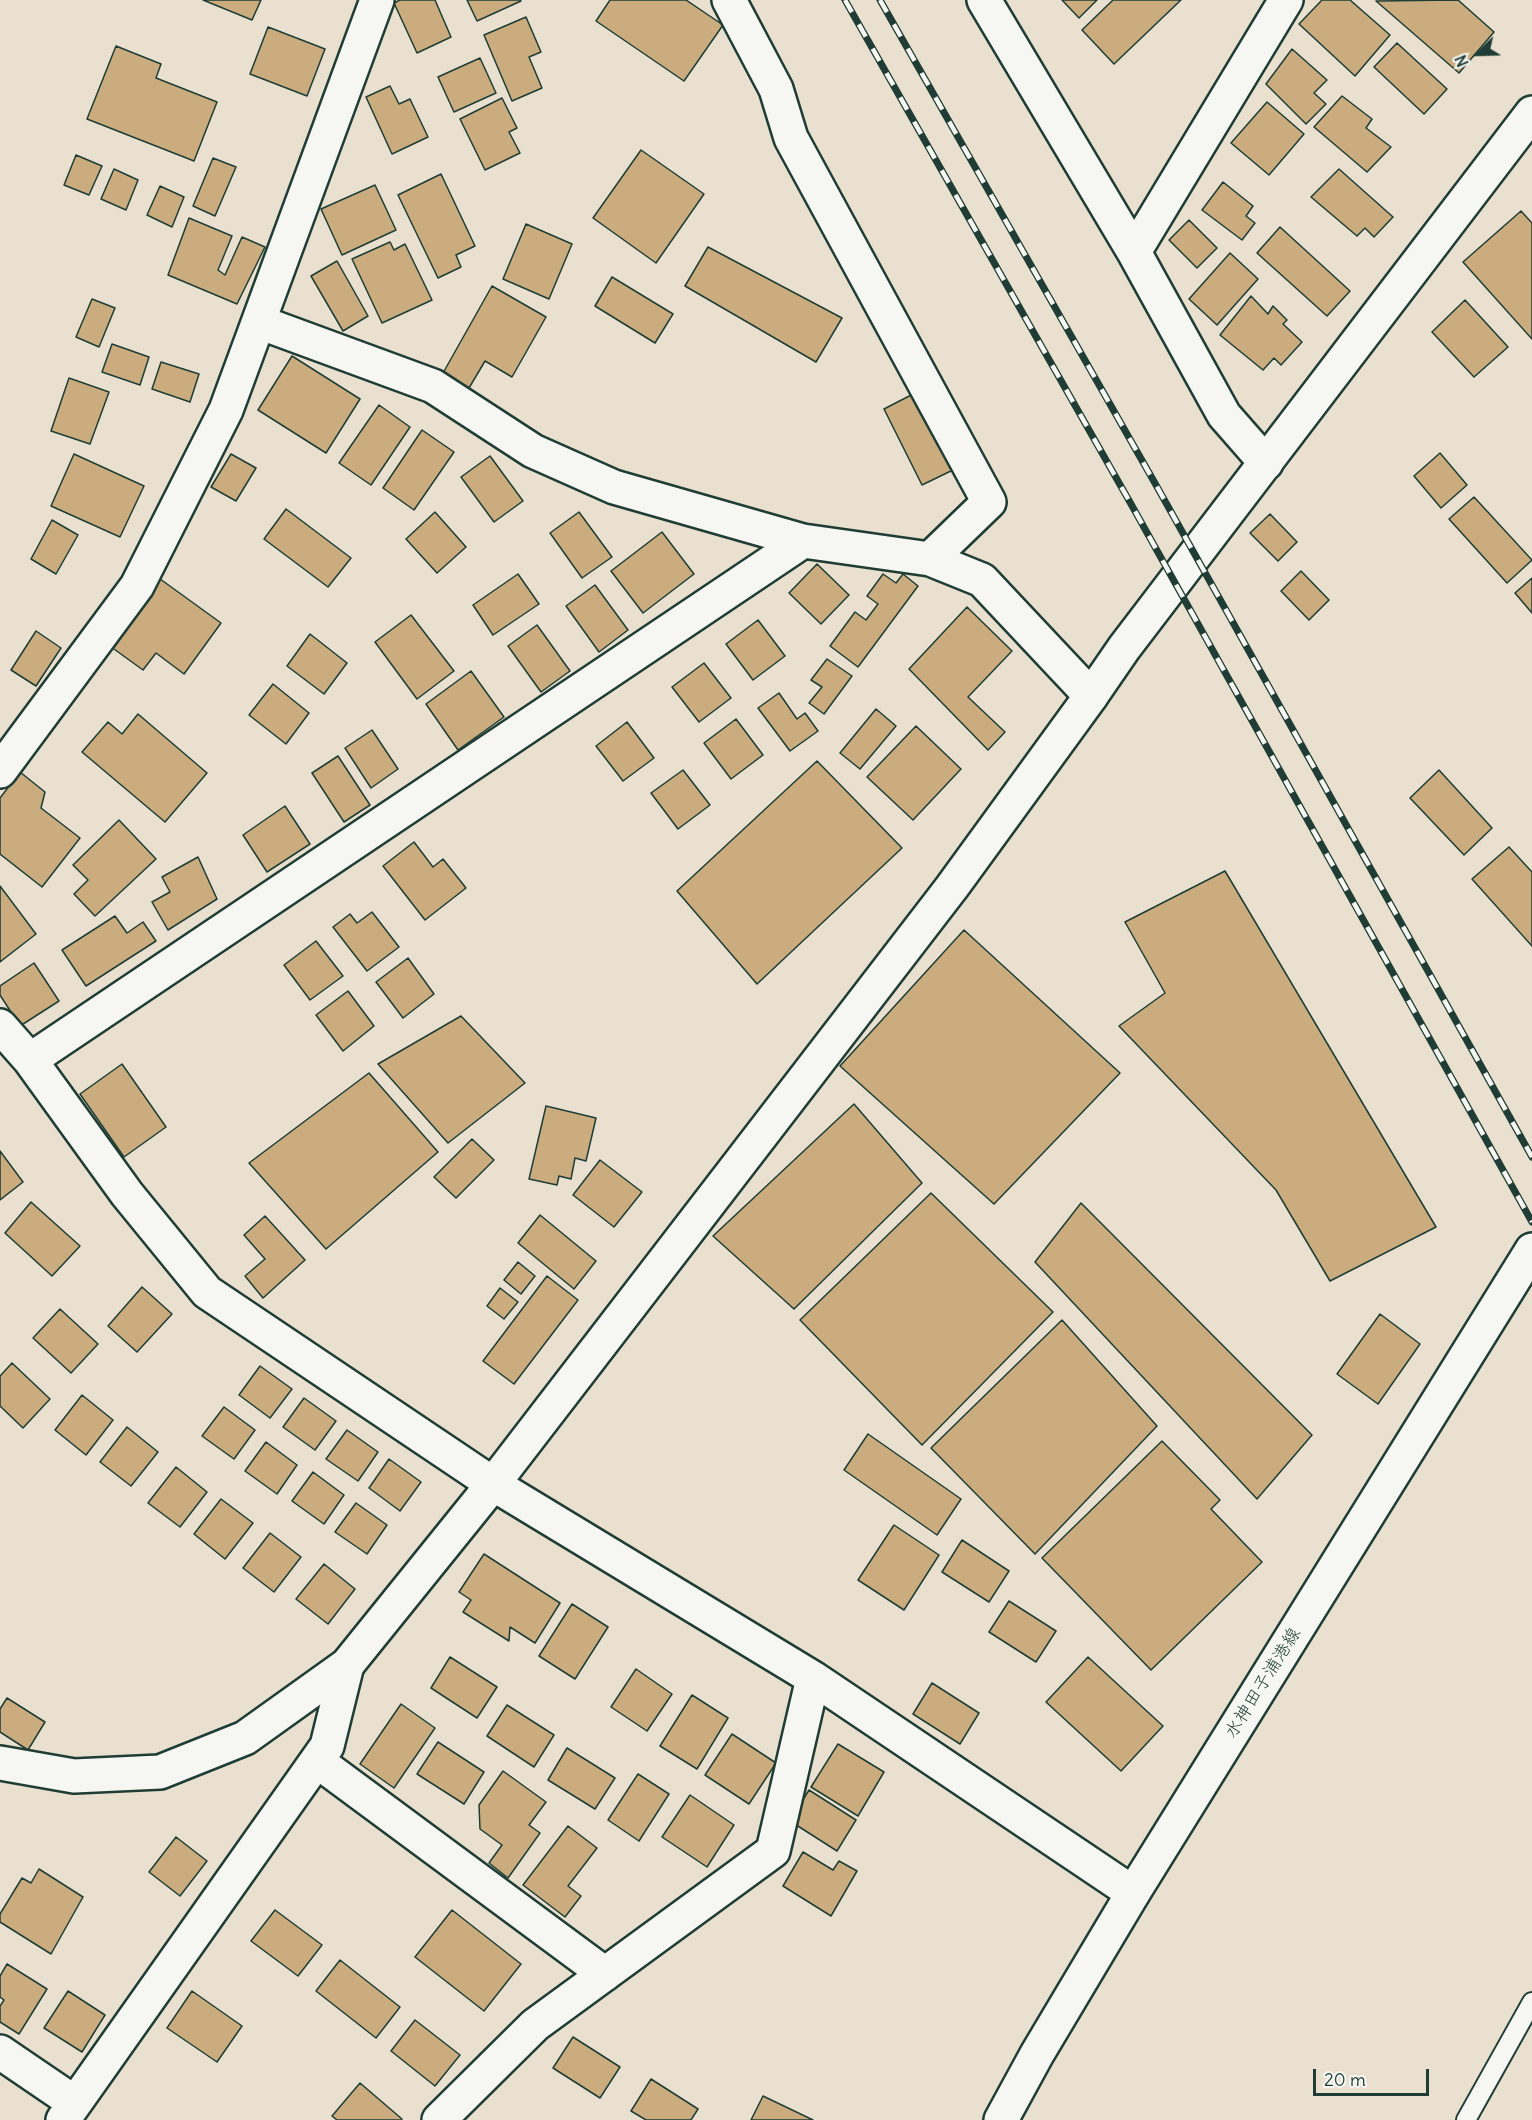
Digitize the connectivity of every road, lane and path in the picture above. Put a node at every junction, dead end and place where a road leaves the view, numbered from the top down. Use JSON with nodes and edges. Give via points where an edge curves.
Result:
{"nodes":[{"id":1,"x":377,"y":0,"type":"edge"},
{"id":2,"x":729,"y":0,"type":"edge"},
{"id":3,"x":984,"y":0,"type":"edge"},
{"id":4,"x":1287,"y":0,"type":"edge"},
{"id":5,"x":1532,"y":113,"type":"edge"},
{"id":6,"x":1134,"y":252,"type":"junction"},
{"id":7,"x":259,"y":322,"type":"junction"},
{"id":8,"x":1266,"y":463,"type":"junction"},
{"id":9,"x":803,"y":541,"type":"junction"},
{"id":10,"x":930,"y":560,"type":"junction"},
{"id":11,"x":1091,"y":696,"type":"junction"},
{"id":12,"x":0,"y":771,"type":"edge"},
{"id":13,"x":0,"y":1026,"type":"edge"},
{"id":14,"x":30,"y":1060,"type":"junction"},
{"id":15,"x":1532,"y":1250,"type":"edge"},
{"id":16,"x":493,"y":1484,"type":"junction"},
{"id":17,"x":347,"y":1665,"type":"junction"},
{"id":18,"x":813,"y":1678,"type":"junction"},
{"id":19,"x":317,"y":1761,"type":"junction"},
{"id":20,"x":0,"y":1763,"type":"edge"},
{"id":21,"x":1133,"y":1893,"type":"junction"},
{"id":22,"x":605,"y":1974,"type":"junction"},
{"id":23,"x":1532,"y":2002,"type":"edge"},
{"id":24,"x":0,"y":2052,"type":"edge"},
{"id":25,"x":69,"y":2111,"type":"edge"},
{"id":26,"x":440,"y":2120,"type":"edge"},
{"id":27,"x":1000,"y":2120,"type":"edge"},
{"id":28,"x":1466,"y":2120,"type":"edge"}],
"edges":[{"from":1,"to":7,"type":"street"},
{"from":2,"to":10,"type":"street","via":[[776,89],[791,138],[989,502]]},
{"from":3,"to":6,"type":"street"},
{"from":4,"to":6,"type":"street"},
{"from":5,"to":8,"type":"street"},
{"from":6,"to":8,"type":"street","via":[[1224,415]]},
{"from":7,"to":9,"type":"street","via":[[433,386],[532,451],[614,487]]},
{"from":7,"to":12,"type":"street","via":[[226,410],[137,586]]},
{"from":8,"to":11,"type":"street"},
{"from":9,"to":10,"type":"street"},
{"from":9,"to":14,"type":"street"},
{"from":10,"to":11,"type":"street","via":[[982,580]]},
{"from":11,"to":16,"type":"street","via":[[952,887]]},
{"from":13,"to":14,"type":"street"},
{"from":14,"to":16,"type":"street","via":[[127,1194],[207,1292]]},
{"from":15,"to":21,"type":"street","name":"水神田子浦港線"},
{"from":16,"to":17,"type":"street"},
{"from":16,"to":18,"type":"street"},
{"from":17,"to":19,"type":"street","via":[[327,1746]]},
{"from":17,"to":20,"type":"street","via":[[245,1738],[160,1772],[74,1776]]},
{"from":18,"to":21,"type":"street"},
{"from":18,"to":22,"type":"street","via":[[773,1851]]},
{"from":19,"to":22,"type":"street"},
{"from":19,"to":25,"type":"street"},
{"from":21,"to":27,"type":"street","name":"水神田子浦港線"},
{"from":22,"to":26,"type":"street","via":[[535,2025]]},
{"from":23,"to":28,"type":"lane"},
{"from":24,"to":25,"type":"street"}]}
